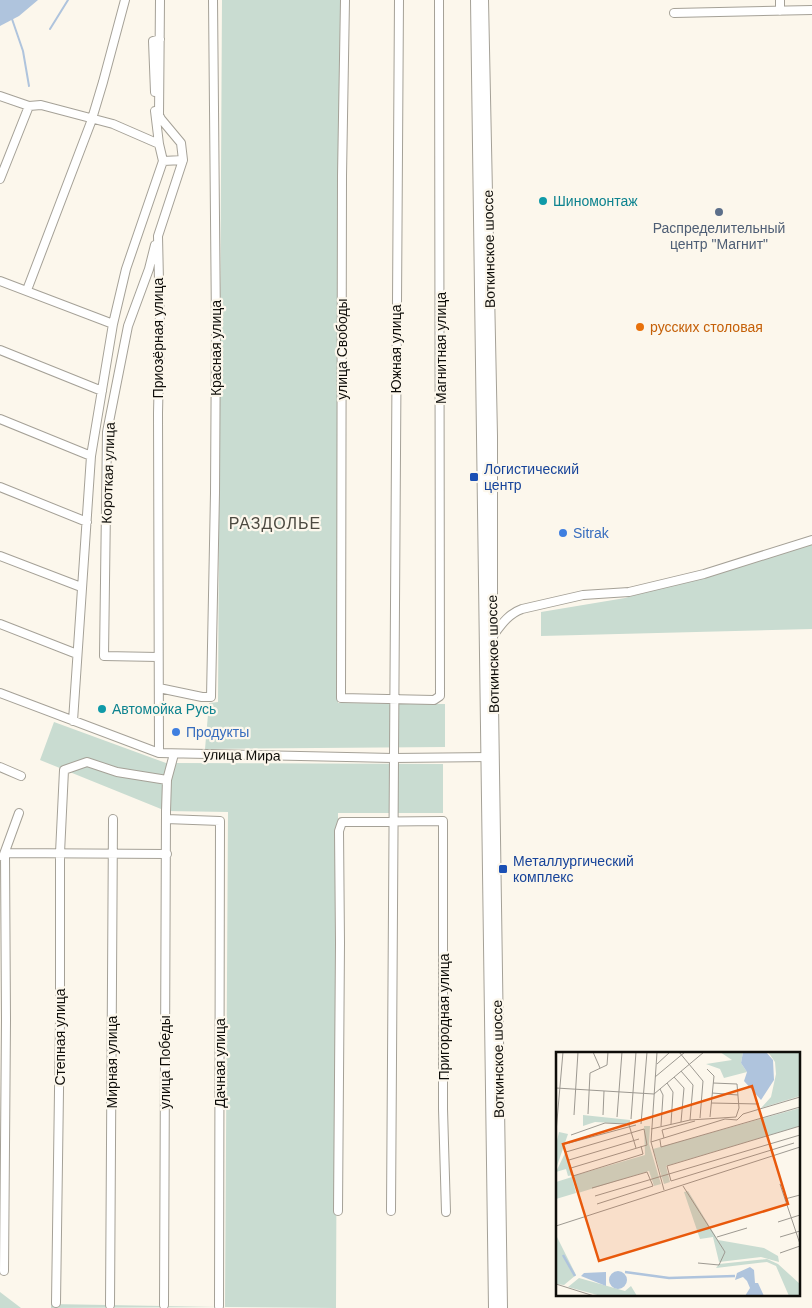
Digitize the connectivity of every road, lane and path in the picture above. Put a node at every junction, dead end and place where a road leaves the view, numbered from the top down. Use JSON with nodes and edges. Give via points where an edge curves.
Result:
{"nodes":[{"id":1,"x":125,"y":0,"type":"edge"},
{"id":2,"x":160,"y":0,"type":"edge"},
{"id":3,"x":213,"y":0,"type":"edge"},
{"id":4,"x":345,"y":0,"type":"edge"},
{"id":5,"x":399,"y":0,"type":"edge"},
{"id":6,"x":440,"y":0,"type":"edge"},
{"id":7,"x":476,"y":0,"type":"edge"},
{"id":8,"x":483,"y":0,"type":"edge"},
{"id":9,"x":780,"y":0,"type":"edge"},
{"id":10,"x":812,"y":10,"type":"edge"},
{"id":11,"x":780,"y":11,"type":"junction"},
{"id":12,"x":674,"y":13,"type":"dead end"},
{"id":13,"x":160,"y":39,"type":"junction"},
{"id":14,"x":0,"y":96,"type":"edge"},
{"id":15,"x":29,"y":106,"type":"junction"},
{"id":16,"x":92,"y":118,"type":"junction"},
{"id":17,"x":159,"y":144,"type":"junction"},
{"id":18,"x":183,"y":160,"type":"junction"},
{"id":19,"x":163,"y":161,"type":"junction"},
{"id":20,"x":0,"y":179,"type":"edge"},
{"id":21,"x":158,"y":236,"type":"junction"},
{"id":22,"x":0,"y":280,"type":"edge"},
{"id":23,"x":27,"y":290,"type":"junction"},
{"id":24,"x":114,"y":324,"type":"junction"},
{"id":25,"x":0,"y":350,"type":"edge"},
{"id":26,"x":102,"y":391,"type":"junction"},
{"id":27,"x":0,"y":419,"type":"edge"},
{"id":28,"x":92,"y":456,"type":"junction"},
{"id":29,"x":0,"y":487,"type":"edge"},
{"id":30,"x":87,"y":522,"type":"junction"},
{"id":31,"x":812,"y":540,"type":"edge"},
{"id":32,"x":0,"y":556,"type":"edge"},
{"id":33,"x":81,"y":587,"type":"junction"},
{"id":34,"x":0,"y":624,"type":"edge"},
{"id":35,"x":492,"y":637,"type":"junction"},
{"id":36,"x":77,"y":654,"type":"junction"},
{"id":37,"x":158,"y":657,"type":"junction"},
{"id":38,"x":159,"y":688,"type":"junction"},
{"id":39,"x":0,"y":693,"type":"edge"},
{"id":40,"x":394,"y":699,"type":"junction"},
{"id":41,"x":73,"y":722,"type":"junction"},
{"id":42,"x":158,"y":753,"type":"junction"},
{"id":43,"x":174,"y":754,"type":"junction"},
{"id":44,"x":490,"y":757,"type":"junction"},
{"id":45,"x":393,"y":758,"type":"junction"},
{"id":46,"x":0,"y":767,"type":"edge"},
{"id":47,"x":21,"y":776,"type":"dead end"},
{"id":48,"x":166,"y":780,"type":"junction"},
{"id":49,"x":19,"y":813,"type":"dead end"},
{"id":50,"x":112,"y":819,"type":"dead end"},
{"id":51,"x":166,"y":820,"type":"junction"},
{"id":52,"x":394,"y":822,"type":"junction"},
{"id":53,"x":113,"y":852,"type":"junction"},
{"id":54,"x":5,"y":853,"type":"junction"},
{"id":55,"x":60,"y":853,"type":"junction"},
{"id":56,"x":166,"y":854,"type":"junction"},
{"id":57,"x":0,"y":866,"type":"edge"},
{"id":58,"x":338,"y":1211,"type":"dead end"},
{"id":59,"x":391,"y":1211,"type":"dead end"},
{"id":60,"x":446,"y":1212,"type":"dead end"},
{"id":61,"x":4,"y":1271,"type":"dead end"},
{"id":62,"x":56,"y":1303,"type":"dead end"},
{"id":63,"x":110,"y":1305,"type":"dead end"},
{"id":64,"x":164,"y":1305,"type":"dead end"},
{"id":65,"x":219,"y":1306,"type":"dead end"},
{"id":66,"x":494,"y":1308,"type":"edge"},
{"id":67,"x":502,"y":1308,"type":"edge"}],
"edges":[{"from":1,"to":16,"type":"street"},
{"from":2,"to":13,"type":"street"},
{"from":3,"to":38,"type":"street","name":"Красная улица","via":[[216,493],[211,697]]},
{"from":4,"to":40,"type":"street","name":"улица Свободы","via":[[341,698]]},
{"from":5,"to":40,"type":"street","name":"Южная улица"},
{"from":6,"to":40,"type":"street","name":"Магнитная улица","via":[[440,696],[434,700]]},
{"from":7,"to":44,"type":"main road","name":"Воткинское шоссе"},
{"from":8,"to":35,"type":"main road","name":"Воткинское шоссе"},
{"from":9,"to":11,"type":"street"},
{"from":10,"to":11,"type":"street"},
{"from":11,"to":12,"type":"street"},
{"from":13,"to":17,"type":"street","via":[[153,40]]},
{"from":13,"to":18,"type":"street","via":[[160,115],[181,143]]},
{"from":14,"to":15,"type":"street"},
{"from":15,"to":16,"type":"street","via":[[41,105]]},
{"from":15,"to":20,"type":"street"},
{"from":16,"to":17,"type":"street"},
{"from":16,"to":23,"type":"street"},
{"from":17,"to":19,"type":"street"},
{"from":18,"to":19,"type":"street"},
{"from":18,"to":21,"type":"street","name":"Приозёрная улица"},
{"from":19,"to":24,"type":"street","via":[[126,269]]},
{"from":21,"to":37,"type":"street","name":"Приозёрная улица"},
{"from":21,"to":37,"type":"street","name":"Короткая улица","via":[[128,326],[106,432],[104,656]]},
{"from":22,"to":23,"type":"street"},
{"from":23,"to":24,"type":"street"},
{"from":24,"to":26,"type":"street"},
{"from":25,"to":26,"type":"street"},
{"from":26,"to":28,"type":"street"},
{"from":27,"to":28,"type":"street"},
{"from":28,"to":30,"type":"street"},
{"from":29,"to":30,"type":"street"},
{"from":30,"to":33,"type":"street"},
{"from":31,"to":35,"type":"street","via":[[704,574],[629,592],[583,595],[522,609],[505,619]]},
{"from":32,"to":33,"type":"street"},
{"from":33,"to":36,"type":"street"},
{"from":34,"to":36,"type":"street"},
{"from":35,"to":44,"type":"main road","name":"Воткинское шоссе"},
{"from":36,"to":41,"type":"street"},
{"from":37,"to":38,"type":"street","name":"Приозёрная улица"},
{"from":38,"to":42,"type":"street","name":"Приозёрная улица"},
{"from":39,"to":41,"type":"street","name":"улица Мира"},
{"from":40,"to":45,"type":"street","name":"Южная улица"},
{"from":41,"to":42,"type":"street","name":"улица Мира"},
{"from":42,"to":43,"type":"street","name":"улица Мира"},
{"from":43,"to":45,"type":"street","name":"улица Мира"},
{"from":43,"to":48,"type":"street","name":"улица Победы"},
{"from":44,"to":45,"type":"street","name":"улица Мира"},
{"from":44,"to":66,"type":"main road","name":"Воткинское шоссе"},
{"from":44,"to":67,"type":"main road","name":"Воткинское шоссе"},
{"from":45,"to":52,"type":"street","name":"Южная улица"},
{"from":46,"to":47,"type":"street"},
{"from":48,"to":51,"type":"street","name":"улица Победы"},
{"from":48,"to":55,"type":"street","name":"Степная улица","via":[[117,772],[87,762],[64,770]]},
{"from":49,"to":54,"type":"street"},
{"from":50,"to":53,"type":"street","name":"Мирная улица"},
{"from":51,"to":56,"type":"street","name":"улица Победы"},
{"from":51,"to":65,"type":"street","name":"Дачная улица","via":[[220,821]]},
{"from":52,"to":58,"type":"street","via":[[342,822],[339,831]]},
{"from":52,"to":59,"type":"street","name":"Южная улица"},
{"from":52,"to":60,"type":"street","name":"Пригородная улица","via":[[443,821]]},
{"from":53,"to":55,"type":"street"},
{"from":53,"to":56,"type":"street"},
{"from":53,"to":63,"type":"street","name":"Мирная улица"},
{"from":54,"to":55,"type":"street"},
{"from":54,"to":57,"type":"street"},
{"from":54,"to":61,"type":"street"},
{"from":55,"to":62,"type":"street","name":"Степная улица"},
{"from":56,"to":64,"type":"street","name":"улица Победы"}]}
